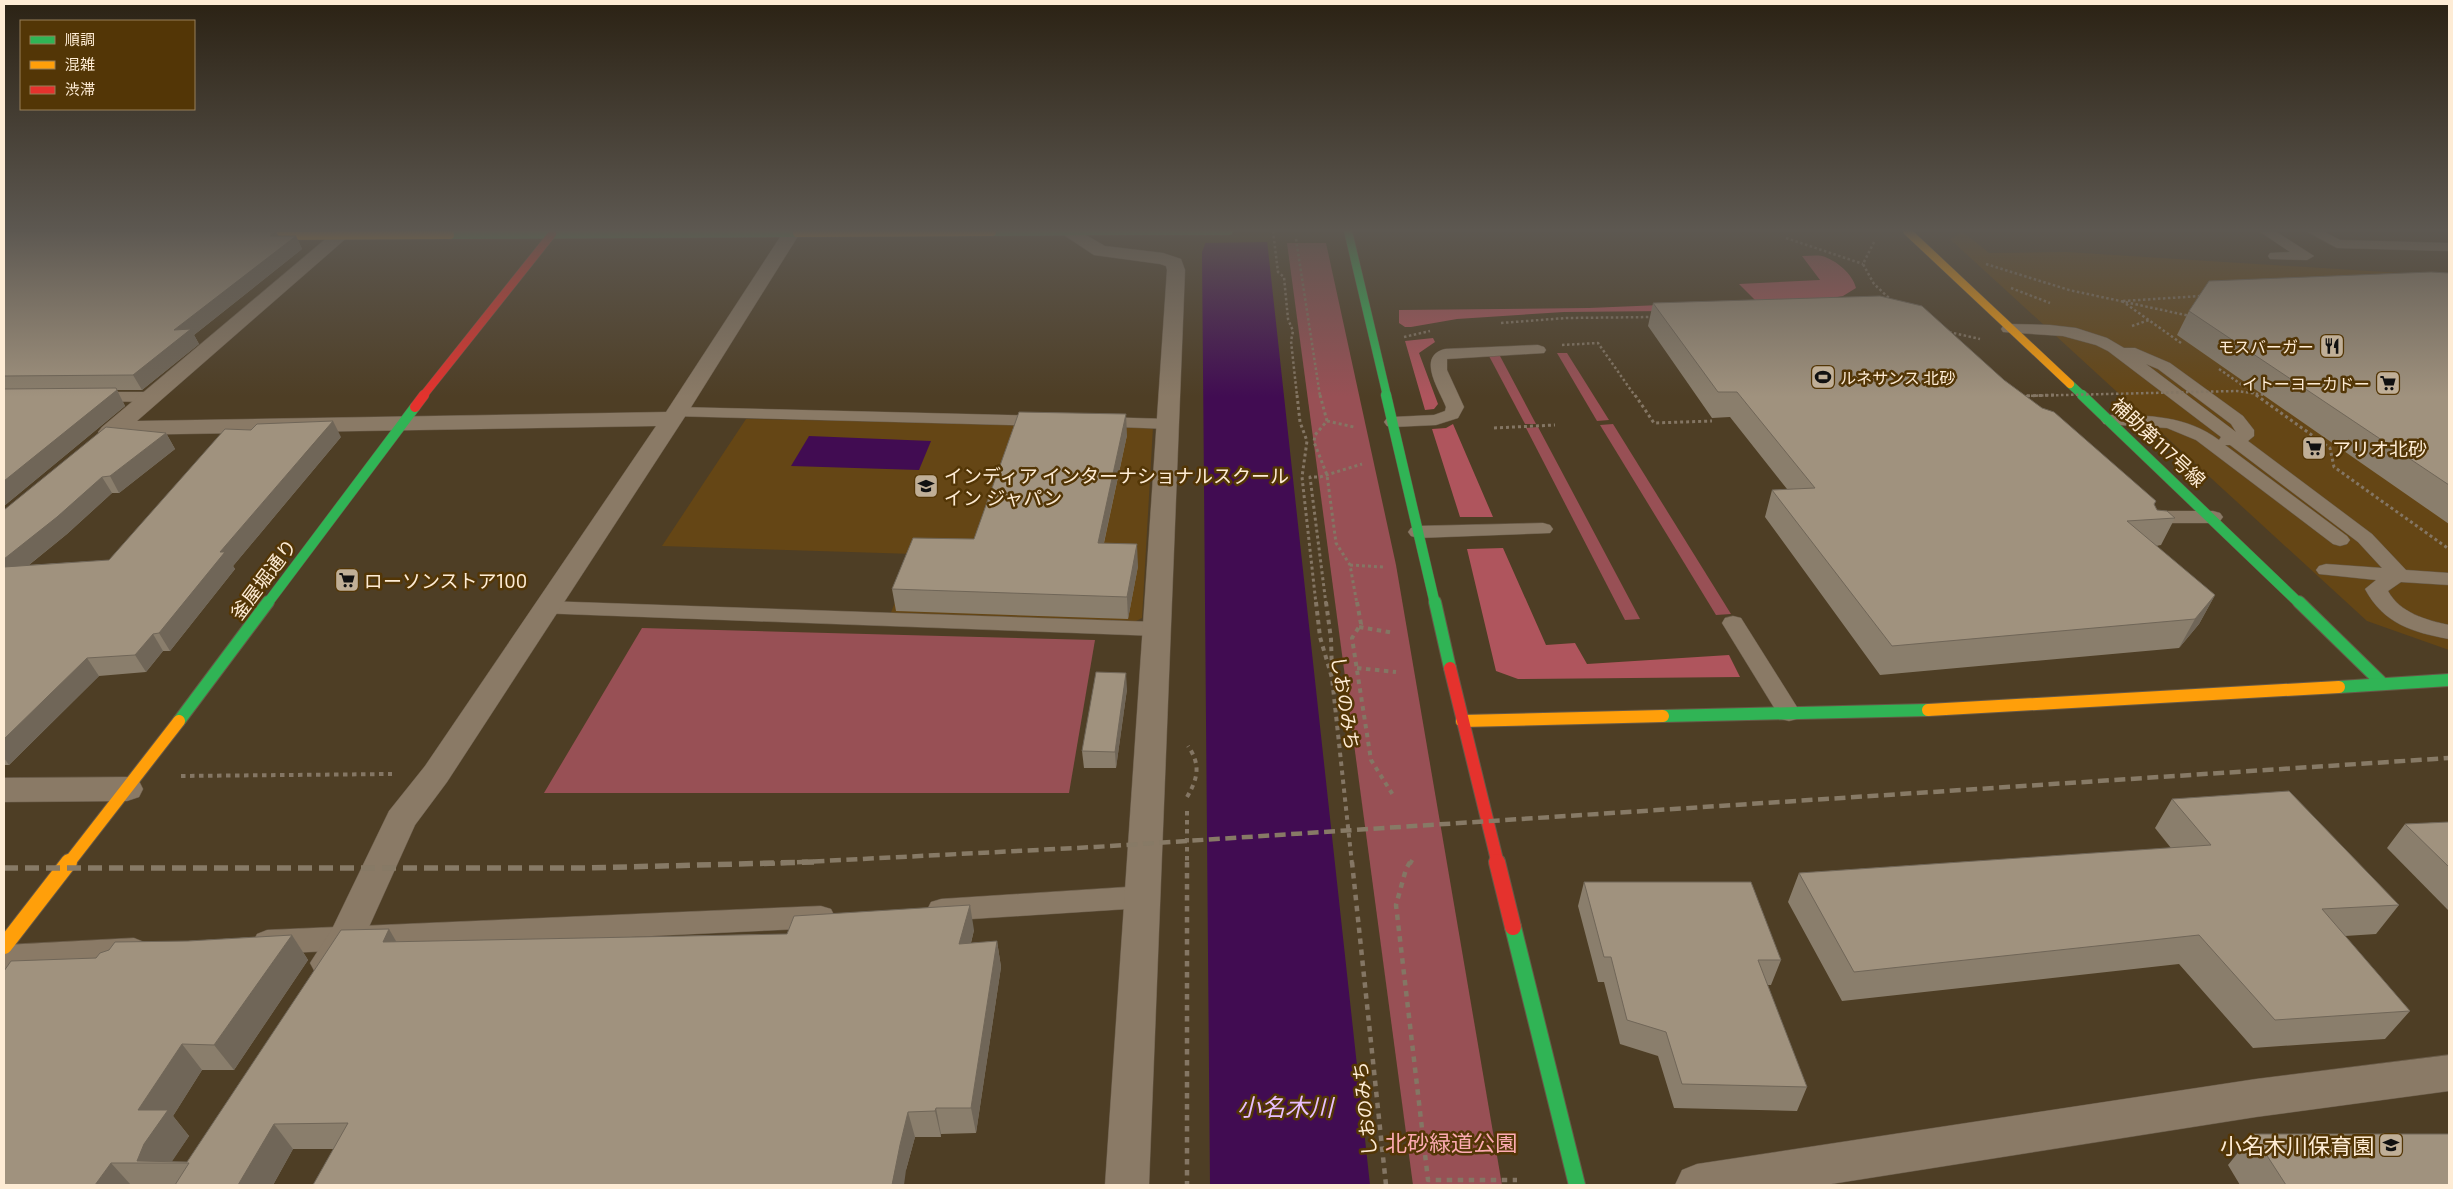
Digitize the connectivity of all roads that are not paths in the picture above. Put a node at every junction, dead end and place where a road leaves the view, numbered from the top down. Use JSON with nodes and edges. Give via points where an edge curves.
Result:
{"nodes":[{"id":1,"x":281,"y":286,"type":"edge"},
{"id":2,"x":507,"y":286,"type":"edge"},
{"id":3,"x":757,"y":286,"type":"edge"},
{"id":4,"x":1175,"y":286,"type":"edge"},
{"id":5,"x":1361,"y":286,"type":"edge"},
{"id":6,"x":1965,"y":286,"type":"edge"},
{"id":7,"x":2010,"y":329,"type":"junction"},
{"id":8,"x":1545,"y":347,"type":"road end"},
{"id":9,"x":153,"y":397,"type":"junction"},
{"id":10,"x":72,"y":398,"type":"edge"},
{"id":11,"x":675,"y":415,"type":"junction"},
{"id":12,"x":2110,"y":420,"type":"junction"},
{"id":13,"x":1060,"y":421,"type":"edge"},
{"id":14,"x":1080,"y":422,"type":"edge"},
{"id":15,"x":1393,"y":422,"type":"junction"},
{"id":16,"x":402,"y":424,"type":"junction"},
{"id":17,"x":1169,"y":424,"type":"junction"},
{"id":18,"x":116,"y":428,"type":"junction"},
{"id":19,"x":2234,"y":439,"type":"junction"},
{"id":20,"x":2208,"y":440,"type":"junction"},
{"id":21,"x":93,"y":446,"type":"edge"},
{"id":22,"x":2212,"y":517,"type":"junction"},
{"id":23,"x":1543,"y":529,"type":"dead end"},
{"id":24,"x":1418,"y":532,"type":"junction"},
{"id":25,"x":2152,"y":532,"type":"edge"},
{"id":26,"x":2340,"y":540,"type":"dead end"},
{"id":27,"x":2326,"y":570,"type":"dead end"},
{"id":28,"x":2399,"y":574,"type":"junction"},
{"id":29,"x":2449,"y":579,"type":"edge"},
{"id":30,"x":545,"y":608,"type":"junction"},
{"id":31,"x":1733,"y":623,"type":"dead end"},
{"id":32,"x":1158,"y":629,"type":"junction"},
{"id":33,"x":2449,"y":632,"type":"edge"},
{"id":34,"x":2449,"y":680,"type":"edge"},
{"id":35,"x":2383,"y":684,"type":"junction"},
{"id":36,"x":1790,"y":713,"type":"junction"},
{"id":37,"x":1462,"y":721,"type":"junction"},
{"id":38,"x":132,"y":783,"type":"junction"},
{"id":39,"x":4,"y":790,"type":"edge"},
{"id":40,"x":1143,"y":896,"type":"junction"},
{"id":41,"x":920,"y":911,"type":"edge"},
{"id":42,"x":842,"y":916,"type":"edge"},
{"id":43,"x":346,"y":938,"type":"junction"},
{"id":44,"x":238,"y":944,"type":"edge"},
{"id":45,"x":4,"y":946,"type":"edge"},
{"id":46,"x":160,"y":948,"type":"edge"},
{"id":47,"x":4,"y":957,"type":"edge"},
{"id":48,"x":313,"y":987,"type":"edge"},
{"id":49,"x":2449,"y":1073,"type":"edge"},
{"id":50,"x":1127,"y":1185,"type":"edge"},
{"id":51,"x":1576,"y":1185,"type":"edge"},
{"id":52,"x":1697,"y":1185,"type":"edge"}],
"edges":[{"from":1,"to":9,"type":"street"},
{"from":2,"to":16,"type":"street","name":"釜屋堀通り"},
{"from":3,"to":11,"type":"street"},
{"from":4,"to":17,"type":"street"},
{"from":5,"to":15,"type":"street"},
{"from":6,"to":7,"type":"street","name":"補助第117号線"},
{"from":7,"to":12,"type":"street","name":"補助第117号線"},
{"from":7,"to":19,"type":"lane","via":[[2068,330],[2098,338]]},
{"from":8,"to":15,"type":"lane","via":[[1439,357],[1439,370],[1455,407],[1452,414],[1436,420]]},
{"from":9,"to":10,"type":"lane"},
{"from":9,"to":18,"type":"street"},
{"from":11,"to":13,"type":"lane"},
{"from":11,"to":16,"type":"street"},
{"from":11,"to":30,"type":"street"},
{"from":12,"to":20,"type":"lane","via":[[2164,421],[2184,426]]},
{"from":12,"to":22,"type":"street","name":"補助第117号線"},
{"from":14,"to":17,"type":"lane"},
{"from":15,"to":24,"type":"street"},
{"from":16,"to":18,"type":"street"},
{"from":16,"to":38,"type":"street","name":"釜屋堀通り"},
{"from":17,"to":32,"type":"street"},
{"from":18,"to":21,"type":"street"},
{"from":19,"to":20,"type":"lane"},
{"from":19,"to":28,"type":"lane","via":[[2365,538]]},
{"from":20,"to":26,"type":"lane"},
{"from":22,"to":25,"type":"lane","via":[[2167,517]]},
{"from":22,"to":35,"type":"street","name":"補助第117号線"},
{"from":23,"to":24,"type":"lane"},
{"from":24,"to":37,"type":"street"},
{"from":27,"to":28,"type":"lane"},
{"from":28,"to":29,"type":"lane"},
{"from":28,"to":33,"type":"lane","via":[[2376,589],[2386,606],[2398,615]]},
{"from":30,"to":32,"type":"lane"},
{"from":30,"to":43,"type":"street","via":[[436,774],[401,820]]},
{"from":31,"to":36,"type":"lane"},
{"from":32,"to":40,"type":"street"},
{"from":34,"to":35,"type":"street"},
{"from":35,"to":36,"type":"street","via":[[1943,710]]},
{"from":36,"to":37,"type":"street"},
{"from":37,"to":51,"type":"street"},
{"from":38,"to":39,"type":"street"},
{"from":38,"to":45,"type":"street","name":"釜屋堀通り"},
{"from":40,"to":41,"type":"lane"},
{"from":40,"to":50,"type":"street"},
{"from":42,"to":43,"type":"lane"},
{"from":43,"to":44,"type":"lane"},
{"from":43,"to":48,"type":"street"},
{"from":46,"to":47,"type":"lane"},
{"from":49,"to":52,"type":"street","via":[[2256,1098]]}]}
